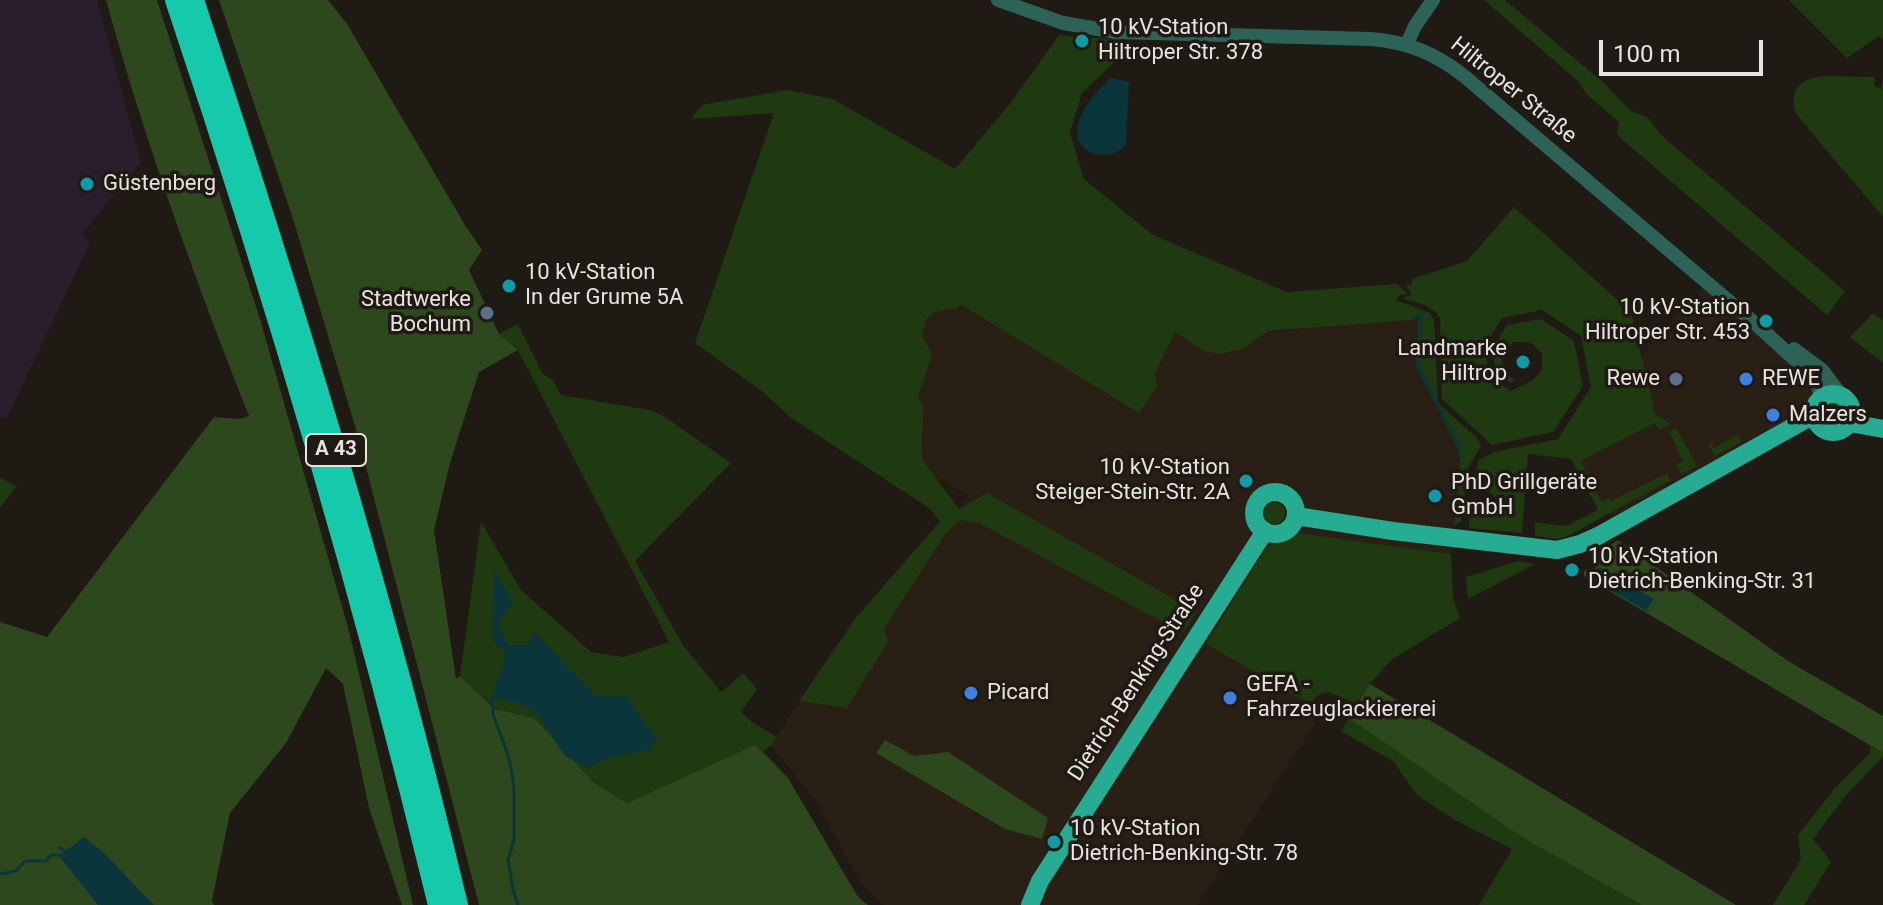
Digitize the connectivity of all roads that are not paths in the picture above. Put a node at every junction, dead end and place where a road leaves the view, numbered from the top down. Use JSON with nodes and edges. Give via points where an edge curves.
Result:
{"nodes":[{"id":1,"x":175,"y":0,"type":"edge"},
{"id":2,"x":194,"y":0,"type":"edge"},
{"id":3,"x":998,"y":0,"type":"edge"},
{"id":4,"x":1433,"y":0,"type":"edge"},
{"id":5,"x":1407,"y":44,"type":"junction"},
{"id":6,"x":1841,"y":406,"type":"junction"},
{"id":7,"x":1883,"y":419,"type":"edge"},
{"id":8,"x":1819,"y":422,"type":"junction"},
{"id":9,"x":1883,"y":429,"type":"edge"},
{"id":10,"x":1296,"y":516,"type":"junction"},
{"id":11,"x":1265,"y":531,"type":"junction"},
{"id":12,"x":415,"y":809,"type":"junction"},
{"id":13,"x":428,"y":905,"type":"edge"},
{"id":14,"x":438,"y":905,"type":"edge"},
{"id":15,"x":458,"y":905,"type":"edge"},
{"id":16,"x":1030,"y":905,"type":"edge"}],
"edges":[{"from":1,"to":12,"type":"highway","number":"A 43","via":[[281,333]]},
{"from":2,"to":15,"type":"highway","number":"A 43","via":[[300,327],[378,593]]},
{"from":3,"to":5,"type":"street","name":"Hiltroper Straße","via":[[1063,23],[1116,32],[1319,36]]},
{"from":4,"to":5,"type":"street"},
{"from":5,"to":6,"type":"street","name":"Hiltroper Straße","via":[[1464,76],[1757,325],[1822,370]]},
{"from":6,"to":7,"type":"main road"},
{"from":6,"to":8,"type":"main road","via":[[1815,408]]},
{"from":6,"to":8,"type":"main road","via":[[1838,432]]},
{"from":6,"to":9,"type":"main road"},
{"from":8,"to":10,"type":"main road","via":[[1752,451],[1598,536],[1557,550]]},
{"from":10,"to":11,"type":"main road","via":[[1288,530]]},
{"from":10,"to":11,"type":"main road","via":[[1288,496],[1266,494],[1254,511]]},
{"from":11,"to":16,"type":"main road","name":"Dietrich-Benking-Straße","via":[[1040,881]]},
{"from":12,"to":13,"type":"highway"},
{"from":12,"to":14,"type":"highway","number":"A 43"}]}
